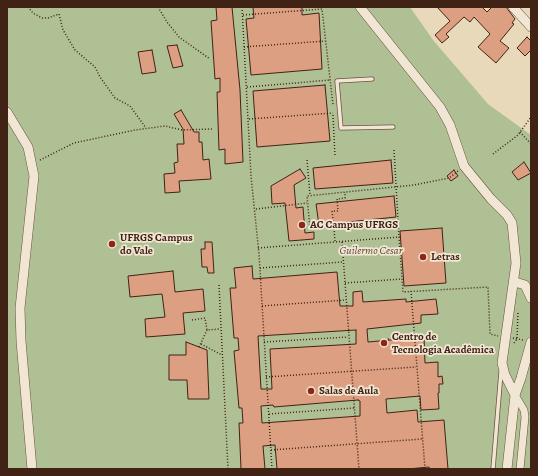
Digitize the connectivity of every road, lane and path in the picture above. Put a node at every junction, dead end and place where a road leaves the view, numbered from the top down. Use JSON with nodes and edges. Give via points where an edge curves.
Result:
{"nodes":[{"id":1,"x":28,"y":7,"type":"edge"},
{"id":2,"x":158,"y":7,"type":"edge"},
{"id":3,"x":242,"y":7,"type":"edge"},
{"id":4,"x":360,"y":7,"type":"edge"},
{"id":5,"x":513,"y":7,"type":"edge"},
{"id":6,"x":242,"y":15,"type":"junction"},
{"id":7,"x":531,"y":27,"type":"edge"},
{"id":8,"x":325,"y":41,"type":"junction"},
{"id":9,"x":244,"y":47,"type":"junction"},
{"id":10,"x":210,"y":59,"type":"dead end"},
{"id":11,"x":372,"y":79,"type":"dead end"},
{"id":12,"x":330,"y":80,"type":"junction"},
{"id":13,"x":247,"y":87,"type":"junction"},
{"id":14,"x":7,"y":112,"type":"edge"},
{"id":15,"x":333,"y":113,"type":"junction"},
{"id":16,"x":531,"y":116,"type":"edge"},
{"id":17,"x":249,"y":119,"type":"junction"},
{"id":18,"x":393,"y":127,"type":"dead end"},
{"id":19,"x":146,"y":128,"type":"junction"},
{"id":20,"x":212,"y":128,"type":"dead end"},
{"id":21,"x":520,"y":132,"type":"junction"},
{"id":22,"x":531,"y":144,"type":"edge"},
{"id":23,"x":394,"y":150,"type":"dead end"},
{"id":24,"x":493,"y":154,"type":"dead end"},
{"id":25,"x":335,"y":157,"type":"dead end"},
{"id":26,"x":307,"y":160,"type":"dead end"},
{"id":27,"x":38,"y":161,"type":"dead end"},
{"id":28,"x":459,"y":170,"type":"dead end"},
{"id":29,"x":396,"y":187,"type":"junction"},
{"id":30,"x":345,"y":192,"type":"junction"},
{"id":31,"x":310,"y":195,"type":"junction"},
{"id":32,"x":307,"y":203,"type":"junction"},
{"id":33,"x":255,"y":209,"type":"junction"},
{"id":34,"x":334,"y":227,"type":"junction"},
{"id":35,"x":399,"y":238,"type":"junction"},
{"id":36,"x":335,"y":242,"type":"junction"},
{"id":37,"x":342,"y":242,"type":"junction"},
{"id":38,"x":258,"y":248,"type":"junction"},
{"id":39,"x":343,"y":262,"type":"junction"},
{"id":40,"x":260,"y":268,"type":"junction"},
{"id":41,"x":402,"y":279,"type":"junction"},
{"id":42,"x":515,"y":282,"type":"junction"},
{"id":43,"x":345,"y":283,"type":"junction"},
{"id":44,"x":219,"y":285,"type":"dead end"},
{"id":45,"x":411,"y":291,"type":"junction"},
{"id":46,"x":531,"y":298,"type":"edge"},
{"id":47,"x":346,"y":300,"type":"junction"},
{"id":48,"x":262,"y":306,"type":"junction"},
{"id":49,"x":489,"y":315,"type":"dead end"},
{"id":50,"x":192,"y":320,"type":"dead end"},
{"id":51,"x":220,"y":328,"type":"junction"},
{"id":52,"x":207,"y":330,"type":"junction"},
{"id":53,"x":414,"y":335,"type":"junction"},
{"id":54,"x":349,"y":337,"type":"junction"},
{"id":55,"x":382,"y":340,"type":"dead end"},
{"id":56,"x":264,"y":342,"type":"junction"},
{"id":57,"x":531,"y":342,"type":"edge"},
{"id":58,"x":200,"y":344,"type":"junction"},
{"id":59,"x":199,"y":347,"type":"dead end"},
{"id":60,"x":222,"y":356,"type":"junction"},
{"id":61,"x":502,"y":363,"type":"junction"},
{"id":62,"x":416,"y":367,"type":"junction"},
{"id":63,"x":351,"y":372,"type":"junction"},
{"id":64,"x":266,"y":377,"type":"junction"},
{"id":65,"x":515,"y":395,"type":"junction"},
{"id":66,"x":354,"y":408,"type":"junction"},
{"id":67,"x":268,"y":414,"type":"junction"},
{"id":68,"x":422,"y":439,"type":"junction"},
{"id":69,"x":357,"y":444,"type":"junction"},
{"id":70,"x":271,"y":450,"type":"junction"},
{"id":71,"x":32,"y":469,"type":"edge"},
{"id":72,"x":228,"y":469,"type":"edge"},
{"id":73,"x":272,"y":469,"type":"edge"},
{"id":74,"x":359,"y":469,"type":"edge"},
{"id":75,"x":425,"y":469,"type":"edge"},
{"id":76,"x":493,"y":469,"type":"edge"},
{"id":77,"x":507,"y":469,"type":"edge"},
{"id":78,"x":520,"y":469,"type":"edge"}],
"edges":[{"from":1,"to":19,"type":"path","via":[[42,18],[59,14],[63,30],[75,50],[95,66],[115,98],[130,106]]},
{"from":2,"to":10,"type":"path","via":[[179,37]]},
{"from":3,"to":6,"type":"path"},
{"from":4,"to":42,"type":"street","via":[[440,107],[450,125],[464,166],[512,223]]},
{"from":5,"to":7,"type":"street"},
{"from":6,"to":8,"type":"path","via":[[322,9]]},
{"from":6,"to":9,"type":"path"},
{"from":8,"to":9,"type":"path"},
{"from":8,"to":12,"type":"path"},
{"from":9,"to":13,"type":"path"},
{"from":11,"to":18,"type":"lane","via":[[336,80],[341,128]]},
{"from":12,"to":13,"type":"path"},
{"from":12,"to":15,"type":"path"},
{"from":13,"to":17,"type":"path"},
{"from":14,"to":71,"type":"street","via":[[28,147],[34,176],[20,308],[21,349]]},
{"from":15,"to":17,"type":"path"},
{"from":15,"to":25,"type":"path"},
{"from":16,"to":21,"type":"path"},
{"from":17,"to":33,"type":"path"},
{"from":19,"to":20,"type":"path"},
{"from":19,"to":27,"type":"path","via":[[74,143]]},
{"from":21,"to":22,"type":"path"},
{"from":21,"to":24,"type":"path"},
{"from":23,"to":29,"type":"path"},
{"from":26,"to":31,"type":"path"},
{"from":28,"to":29,"type":"path","via":[[449,178]]},
{"from":29,"to":30,"type":"path"},
{"from":29,"to":35,"type":"path"},
{"from":30,"to":31,"type":"path"},
{"from":30,"to":34,"type":"path","via":[[345,198],[337,199],[338,211],[332,211]]},
{"from":31,"to":32,"type":"path","via":[[307,196]]},
{"from":32,"to":33,"type":"path"},
{"from":32,"to":34,"type":"path","via":[[310,229]]},
{"from":33,"to":38,"type":"path"},
{"from":34,"to":36,"type":"path"},
{"from":35,"to":37,"type":"path"},
{"from":35,"to":41,"type":"path"},
{"from":36,"to":37,"type":"path"},
{"from":36,"to":38,"type":"path"},
{"from":37,"to":39,"type":"path"},
{"from":38,"to":40,"type":"path"},
{"from":39,"to":40,"type":"path"},
{"from":39,"to":43,"type":"path"},
{"from":40,"to":48,"type":"path"},
{"from":41,"to":43,"type":"path"},
{"from":41,"to":45,"type":"path","via":[[403,292]]},
{"from":42,"to":46,"type":"street","via":[[525,285]]},
{"from":42,"to":61,"type":"street","via":[[504,337]]},
{"from":43,"to":47,"type":"path"},
{"from":44,"to":51,"type":"path"},
{"from":45,"to":49,"type":"path","via":[[488,287]]},
{"from":45,"to":53,"type":"path"},
{"from":47,"to":48,"type":"path"},
{"from":47,"to":54,"type":"path"},
{"from":48,"to":56,"type":"path"},
{"from":50,"to":52,"type":"path","via":[[205,318]]},
{"from":51,"to":52,"type":"path"},
{"from":51,"to":60,"type":"path"},
{"from":52,"to":58,"type":"path"},
{"from":53,"to":55,"type":"path"},
{"from":53,"to":62,"type":"path"},
{"from":54,"to":56,"type":"path"},
{"from":54,"to":63,"type":"path"},
{"from":56,"to":64,"type":"path"},
{"from":57,"to":65,"type":"street"},
{"from":58,"to":59,"type":"path"},
{"from":58,"to":60,"type":"path"},
{"from":60,"to":72,"type":"path"},
{"from":61,"to":65,"type":"street"},
{"from":61,"to":76,"type":"lane"},
{"from":62,"to":63,"type":"path"},
{"from":62,"to":68,"type":"path"},
{"from":63,"to":64,"type":"path"},
{"from":63,"to":66,"type":"path"},
{"from":64,"to":67,"type":"path"},
{"from":65,"to":77,"type":"street"},
{"from":65,"to":78,"type":"street","via":[[525,417]]},
{"from":66,"to":67,"type":"path"},
{"from":66,"to":69,"type":"path"},
{"from":67,"to":70,"type":"path"},
{"from":68,"to":69,"type":"path"},
{"from":68,"to":75,"type":"path"},
{"from":69,"to":70,"type":"path"},
{"from":69,"to":74,"type":"path"},
{"from":70,"to":73,"type":"path"}]}
